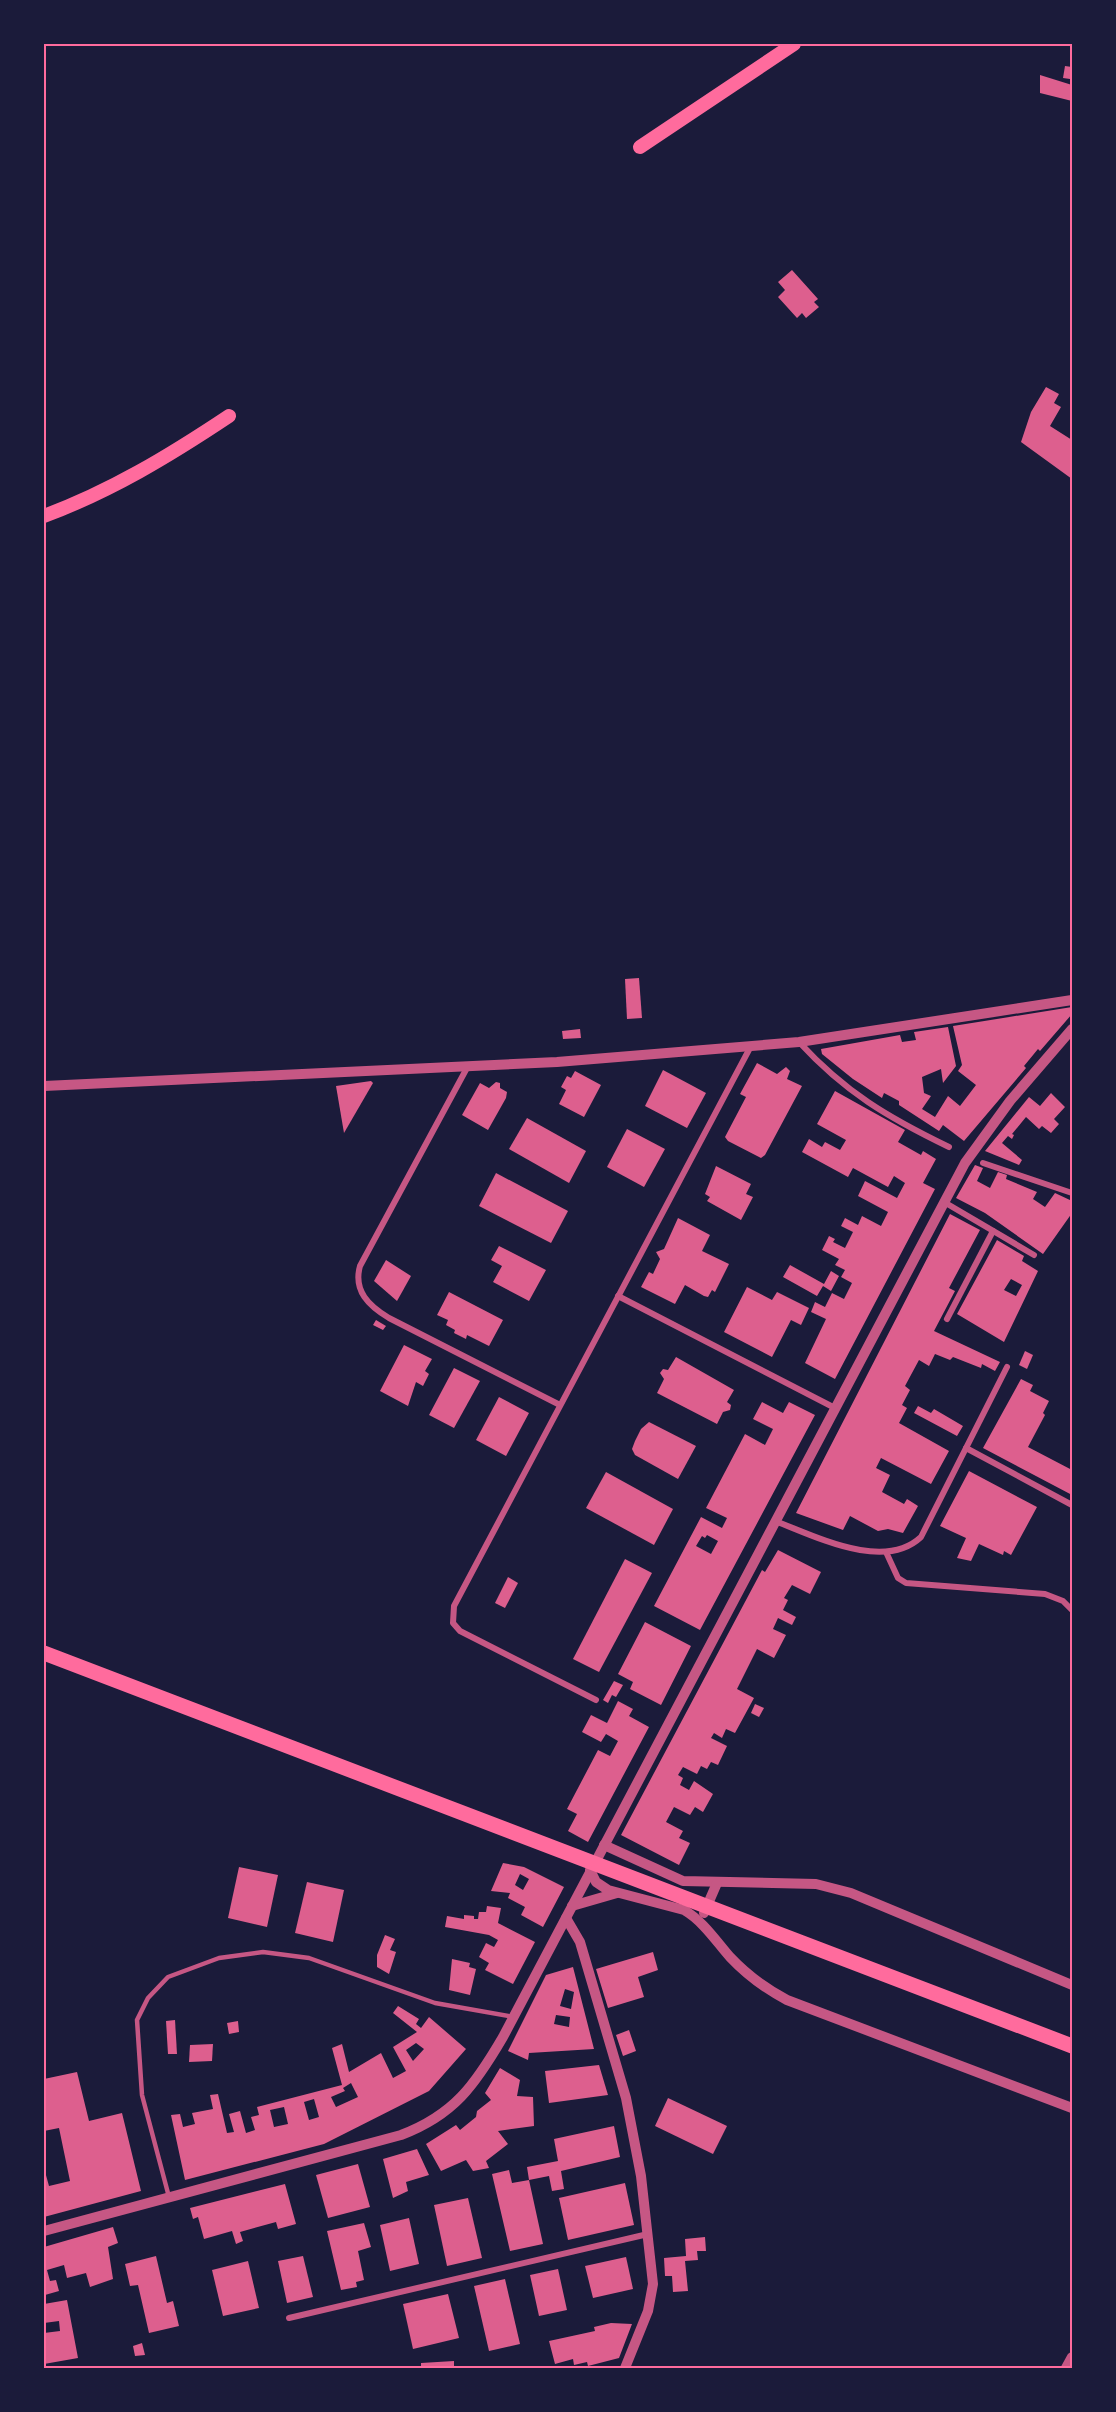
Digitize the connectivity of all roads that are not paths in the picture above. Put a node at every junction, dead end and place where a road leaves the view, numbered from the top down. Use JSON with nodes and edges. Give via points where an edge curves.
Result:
{"nodes":[{"id":1,"x":794,"y":44,"type":"edge"},
{"id":2,"x":640,"y":147,"type":"dead end"},
{"id":3,"x":229,"y":416,"type":"dead end"},
{"id":4,"x":44,"y":516,"type":"edge"},
{"id":5,"x":1072,"y":1000,"type":"edge"},
{"id":6,"x":1072,"y":1029,"type":"edge"},
{"id":7,"x":799,"y":1042,"type":"junction"},
{"id":8,"x":751,"y":1046,"type":"junction"},
{"id":9,"x":468,"y":1065,"type":"junction"},
{"id":10,"x":44,"y":1086,"type":"edge"},
{"id":11,"x":949,"y":1147,"type":"dead end"},
{"id":12,"x":983,"y":1163,"type":"dead end"},
{"id":13,"x":1072,"y":1193,"type":"edge"},
{"id":14,"x":944,"y":1202,"type":"junction"},
{"id":15,"x":993,"y":1231,"type":"junction"},
{"id":16,"x":1034,"y":1256,"type":"dead end"},
{"id":17,"x":618,"y":1296,"type":"junction"},
{"id":18,"x":947,"y":1319,"type":"dead end"},
{"id":19,"x":1007,"y":1367,"type":"dead end"},
{"id":20,"x":560,"y":1405,"type":"junction"},
{"id":21,"x":835,"y":1408,"type":"junction"},
{"id":22,"x":966,"y":1448,"type":"junction"},
{"id":23,"x":1072,"y":1505,"type":"edge"},
{"id":24,"x":774,"y":1521,"type":"junction"},
{"id":25,"x":886,"y":1552,"type":"junction"},
{"id":26,"x":1072,"y":1610,"type":"edge"},
{"id":27,"x":44,"y":1653,"type":"edge"},
{"id":28,"x":596,"y":1700,"type":"dead end"},
{"id":29,"x":604,"y":1845,"type":"junction"},
{"id":30,"x":591,"y":1870,"type":"junction"},
{"id":31,"x":717,"y":1883,"type":"junction"},
{"id":32,"x":617,"y":1893,"type":"junction"},
{"id":33,"x":572,"y":1906,"type":"junction"},
{"id":34,"x":566,"y":1918,"type":"junction"},
{"id":35,"x":700,"y":1922,"type":"junction"},
{"id":36,"x":1072,"y":1985,"type":"edge"},
{"id":37,"x":514,"y":2017,"type":"junction"},
{"id":38,"x":1072,"y":2046,"type":"edge"},
{"id":39,"x":1072,"y":2108,"type":"edge"},
{"id":40,"x":169,"y":2197,"type":"junction"},
{"id":41,"x":44,"y":2231,"type":"edge"},
{"id":42,"x":648,"y":2234,"type":"junction"},
{"id":43,"x":289,"y":2318,"type":"dead end"},
{"id":44,"x":1072,"y":2357,"type":"edge"},
{"id":45,"x":625,"y":2368,"type":"edge"},
{"id":46,"x":1066,"y":2368,"type":"edge"}],
"edges":[{"from":1,"to":2,"type":"main road"},
{"from":3,"to":4,"type":"main road","via":[[124,482]]},
{"from":5,"to":7,"type":"street"},
{"from":6,"to":14,"type":"street","via":[[975,1148]]},
{"from":7,"to":8,"type":"street"},
{"from":7,"to":11,"type":"street","via":[[855,1096]]},
{"from":8,"to":9,"type":"street"},
{"from":8,"to":17,"type":"street"},
{"from":9,"to":10,"type":"street"},
{"from":9,"to":20,"type":"street","via":[[360,1266],[360,1289],[373,1308],[389,1318]]},
{"from":12,"to":13,"type":"street"},
{"from":14,"to":15,"type":"street"},
{"from":14,"to":21,"type":"street"},
{"from":15,"to":16,"type":"street"},
{"from":15,"to":18,"type":"street"},
{"from":17,"to":20,"type":"street"},
{"from":17,"to":21,"type":"street"},
{"from":19,"to":22,"type":"street"},
{"from":20,"to":28,"type":"street","via":[[460,1592],[453,1623],[469,1637]]},
{"from":21,"to":24,"type":"street"},
{"from":22,"to":23,"type":"street"},
{"from":22,"to":25,"type":"street","via":[[921,1537],[900,1551]]},
{"from":24,"to":25,"type":"street","via":[[841,1546]]},
{"from":24,"to":29,"type":"street"},
{"from":25,"to":26,"type":"street","via":[[898,1578],[906,1583],[1045,1594],[1063,1601]]},
{"from":27,"to":38,"type":"highway"},
{"from":29,"to":30,"type":"street"},
{"from":29,"to":31,"type":"street","via":[[683,1881]]},
{"from":30,"to":32,"type":"street","via":[[596,1882]]},
{"from":30,"to":33,"type":"street"},
{"from":31,"to":35,"type":"street"},
{"from":31,"to":36,"type":"street","via":[[816,1884],[851,1893]]},
{"from":32,"to":33,"type":"street"},
{"from":32,"to":35,"type":"street","via":[[684,1910]]},
{"from":33,"to":34,"type":"street"},
{"from":34,"to":37,"type":"street"},
{"from":34,"to":42,"type":"street","via":[[580,1942],[626,2098]]},
{"from":35,"to":39,"type":"street","via":[[764,1988],[787,2000]]},
{"from":37,"to":40,"type":"street","via":[[465,2095],[428,2124],[401,2135]]},
{"from":37,"to":40,"type":"lane","via":[[435,2003],[309,1958],[263,1952],[219,1958],[168,1977],[148,1998],[137,2020],[142,2095]]},
{"from":40,"to":41,"type":"street"},
{"from":42,"to":43,"type":"street"},
{"from":42,"to":45,"type":"street","via":[[653,2271],[651,2298]]},
{"from":44,"to":46,"type":"street"}]}
